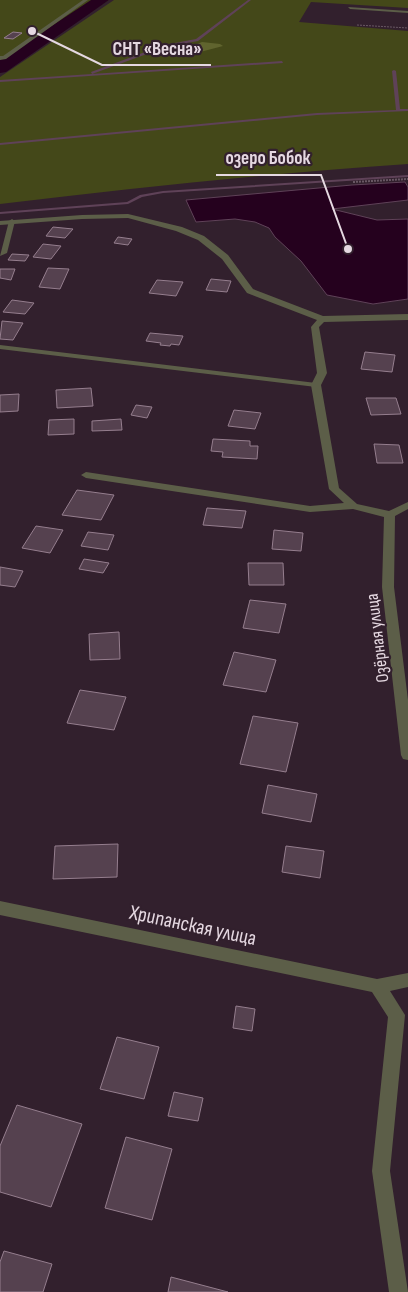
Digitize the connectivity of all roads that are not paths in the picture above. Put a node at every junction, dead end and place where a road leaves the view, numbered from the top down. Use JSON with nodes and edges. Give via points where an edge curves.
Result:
{"nodes":[{"id":1,"x":86,"y":0,"type":"edge"},
{"id":2,"x":350,"y":8,"type":"dead end"},
{"id":3,"x":408,"y":12,"type":"edge"},
{"id":4,"x":2,"y":58,"type":"edge"},
{"id":5,"x":12,"y":221,"type":"junction"},
{"id":6,"x":0,"y":223,"type":"edge"},
{"id":7,"x":0,"y":254,"type":"edge"},
{"id":8,"x":408,"y":317,"type":"edge"},
{"id":9,"x":322,"y":319,"type":"junction"},
{"id":10,"x":0,"y":348,"type":"edge"},
{"id":11,"x":316,"y":385,"type":"junction"},
{"id":12,"x":86,"y":475,"type":"dead end"},
{"id":13,"x":408,"y":505,"type":"edge"},
{"id":14,"x":353,"y":506,"type":"junction"},
{"id":15,"x":390,"y":516,"type":"junction"},
{"id":16,"x":408,"y":755,"type":"edge"},
{"id":17,"x":0,"y":908,"type":"edge"},
{"id":18,"x":408,"y":980,"type":"edge"},
{"id":19,"x":377,"y":986,"type":"junction"},
{"id":20,"x":399,"y":1292,"type":"edge"}],
"edges":[{"from":1,"to":4,"type":"street"},
{"from":2,"to":3,"type":"street"},
{"from":5,"to":6,"type":"street"},
{"from":5,"to":7,"type":"lane","via":[[4,253]]},
{"from":5,"to":9,"type":"street","via":[[128,216],[179,229],[201,238],[225,257],[250,290]]},
{"from":8,"to":9,"type":"street"},
{"from":9,"to":11,"type":"street","via":[[315,327],[322,373]]},
{"from":10,"to":11,"type":"lane"},
{"from":11,"to":14,"type":"street","via":[[334,489]]},
{"from":12,"to":14,"type":"street","via":[[310,510]]},
{"from":13,"to":15,"type":"street"},
{"from":14,"to":15,"type":"street"},
{"from":15,"to":16,"type":"street","name":"Озёрная улица","via":[[388,586]]},
{"from":17,"to":19,"type":"street","name":"Хрипанская улица"},
{"from":18,"to":19,"type":"street","name":"Хрипанская улица"},
{"from":19,"to":20,"type":"street","via":[[396,1014],[382,1171]]}]}
